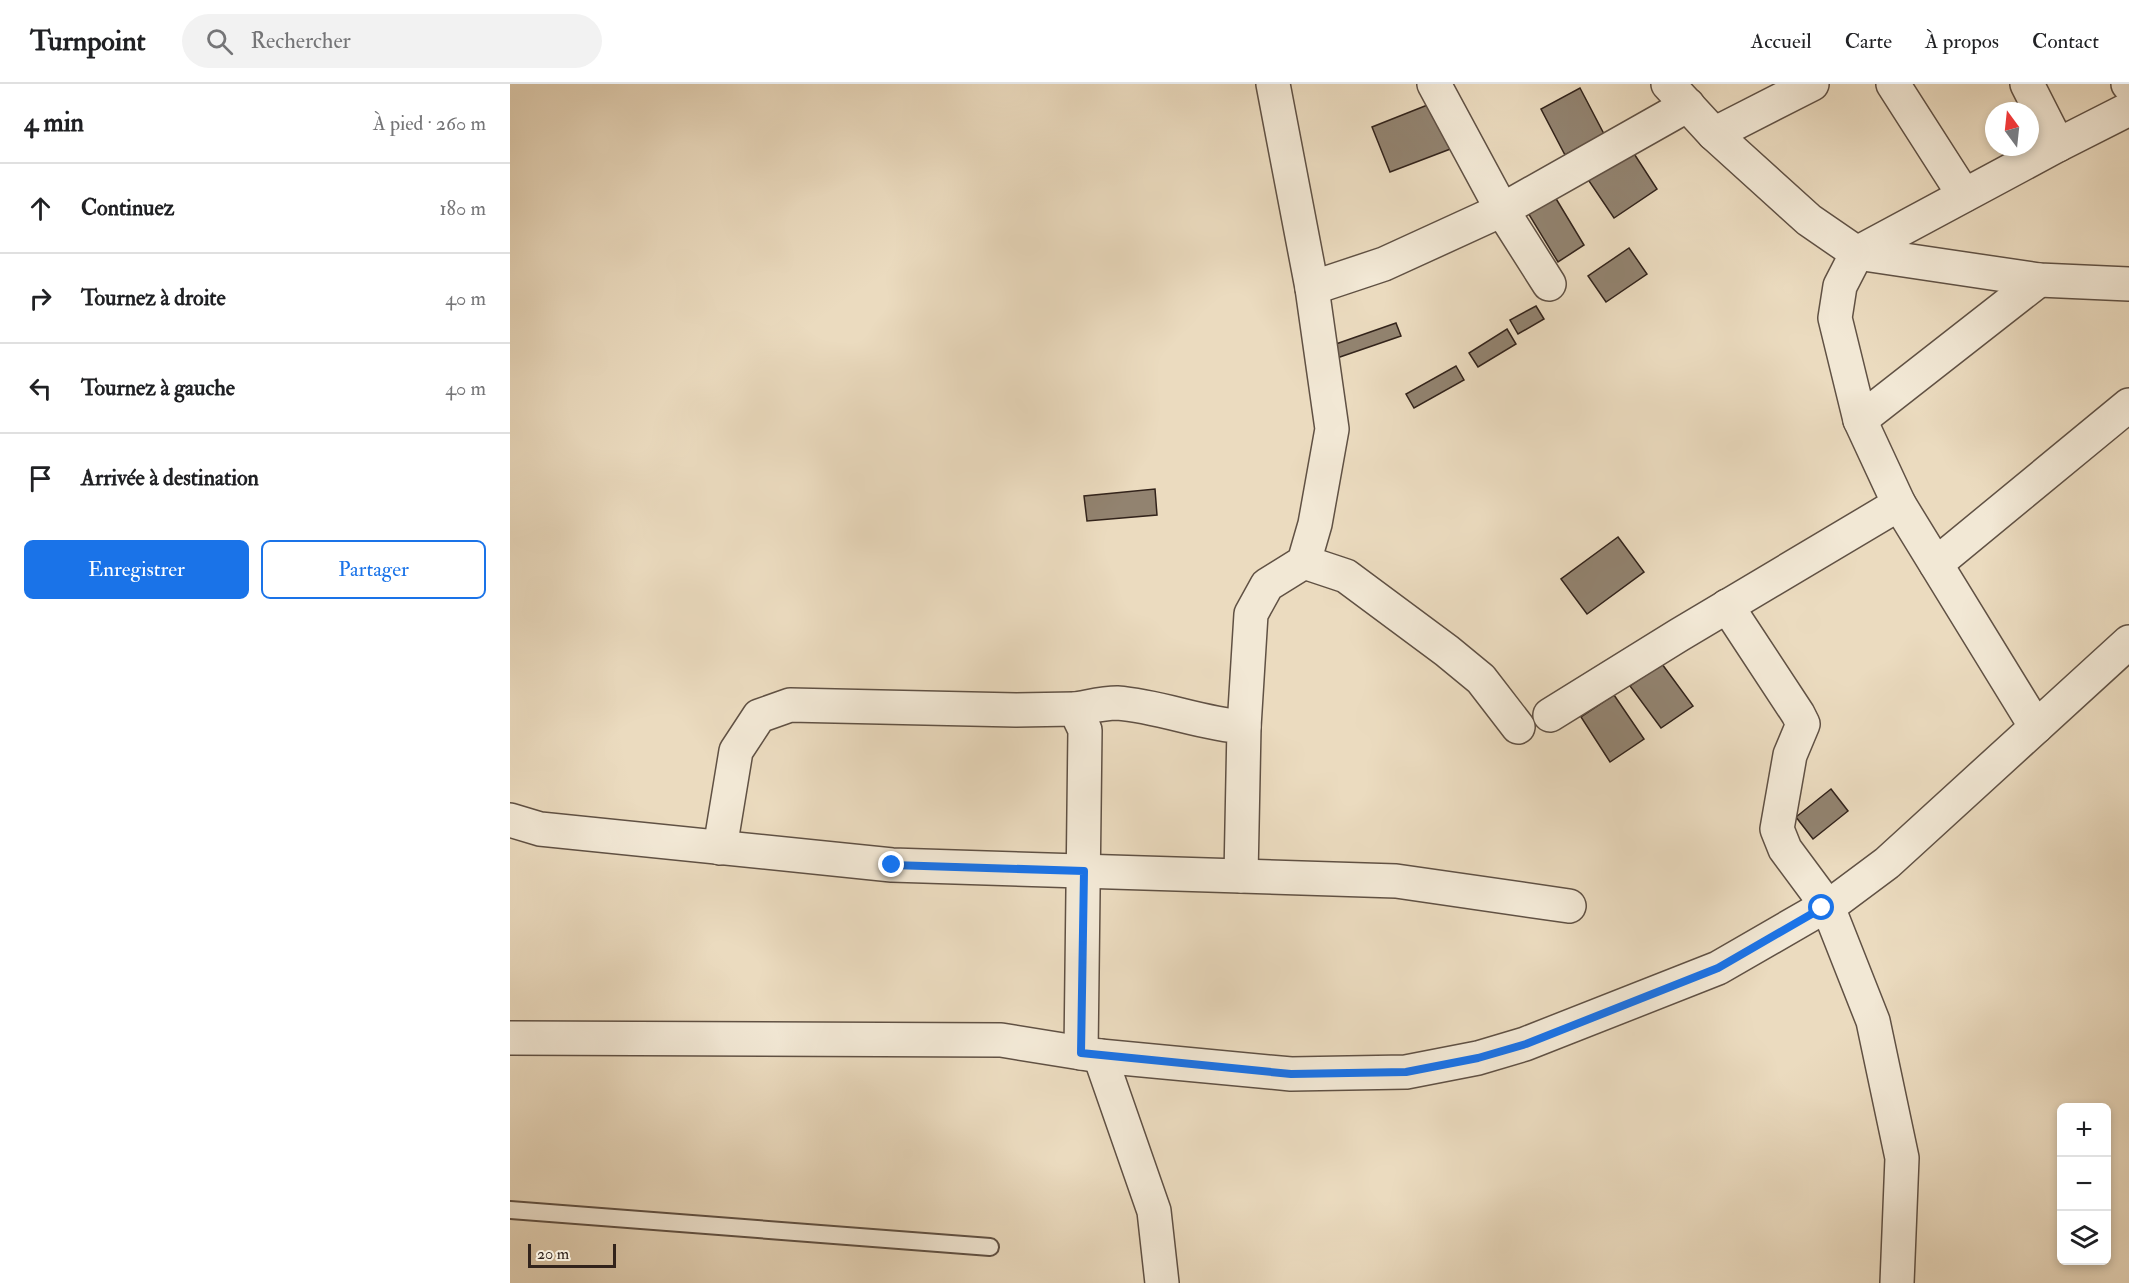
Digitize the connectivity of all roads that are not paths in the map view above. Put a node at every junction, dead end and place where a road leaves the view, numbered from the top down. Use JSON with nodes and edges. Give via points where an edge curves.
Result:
{"nodes":[{"id":1,"x":1274,"y":84,"type":"edge"},
{"id":2,"x":1434,"y":84,"type":"edge"},
{"id":3,"x":1812,"y":84,"type":"edge"},
{"id":4,"x":1893,"y":84,"type":"edge"},
{"id":5,"x":2027,"y":84,"type":"edge"},
{"id":6,"x":1678,"y":95,"type":"edge"},
{"id":7,"x":2129,"y":109,"type":"edge"},
{"id":8,"x":1714,"y":134,"type":"junction"},
{"id":9,"x":2058,"y":145,"type":"junction"},
{"id":10,"x":1964,"y":195,"type":"junction"},
{"id":11,"x":1502,"y":210,"type":"junction"},
{"id":12,"x":1857,"y":253,"type":"junction"},
{"id":13,"x":2039,"y":280,"type":"junction"},
{"id":14,"x":1549,"y":284,"type":"dead end"},
{"id":15,"x":2129,"y":284,"type":"edge"},
{"id":16,"x":1312,"y":288,"type":"junction"},
{"id":17,"x":2129,"y":405,"type":"edge"},
{"id":18,"x":1860,"y":420,"type":"junction"},
{"id":19,"x":1899,"y":504,"type":"junction"},
{"id":20,"x":1304,"y":562,"type":"junction"},
{"id":21,"x":1936,"y":564,"type":"junction"},
{"id":22,"x":1727,"y":606,"type":"junction"},
{"id":23,"x":2129,"y":642,"type":"edge"},
{"id":24,"x":1075,"y":709,"type":"junction"},
{"id":25,"x":1550,"y":715,"type":"dead end"},
{"id":26,"x":1244,"y":727,"type":"junction"},
{"id":27,"x":1518,"y":727,"type":"dead end"},
{"id":28,"x":2036,"y":727,"type":"junction"},
{"id":29,"x":510,"y":820,"type":"edge"},
{"id":30,"x":720,"y":848,"type":"junction"},
{"id":31,"x":1084,"y":871,"type":"junction"},
{"id":32,"x":1241,"y":876,"type":"junction"},
{"id":33,"x":1569,"y":906,"type":"dead end"},
{"id":34,"x":1828,"y":907,"type":"junction"},
{"id":35,"x":510,"y":1038,"type":"edge"},
{"id":36,"x":1090,"y":1054,"type":"junction"},
{"id":37,"x":510,"y":1210,"type":"edge"},
{"id":38,"x":990,"y":1247,"type":"dead end"},
{"id":39,"x":1162,"y":1283,"type":"edge"},
{"id":40,"x":1897,"y":1283,"type":"edge"}],
"edges":[{"from":1,"to":16,"type":"street"},
{"from":2,"to":11,"type":"street"},
{"from":3,"to":8,"type":"street"},
{"from":4,"to":10,"type":"street"},
{"from":5,"to":9,"type":"street"},
{"from":6,"to":8,"type":"street"},
{"from":6,"to":11,"type":"street"},
{"from":7,"to":9,"type":"street"},
{"from":8,"to":12,"type":"street","via":[[1809,220]]},
{"from":9,"to":10,"type":"street"},
{"from":10,"to":12,"type":"street"},
{"from":11,"to":14,"type":"street"},
{"from":11,"to":16,"type":"street","via":[[1384,264]]},
{"from":12,"to":13,"type":"street"},
{"from":12,"to":18,"type":"street","via":[[1840,286],[1835,318]]},
{"from":13,"to":15,"type":"street"},
{"from":13,"to":18,"type":"street"},
{"from":16,"to":20,"type":"street","via":[[1332,429]]},
{"from":17,"to":21,"type":"street"},
{"from":18,"to":19,"type":"street"},
{"from":19,"to":21,"type":"street"},
{"from":19,"to":22,"type":"street"},
{"from":20,"to":26,"type":"street","via":[[1267,585],[1251,614]]},
{"from":20,"to":27,"type":"street","via":[[1346,576],[1447,651],[1481,680]]},
{"from":21,"to":28,"type":"street"},
{"from":22,"to":25,"type":"street"},
{"from":22,"to":34,"type":"street","via":[[1803,724],[1790,755],[1777,828],[1785,849]]},
{"from":23,"to":28,"type":"street"},
{"from":24,"to":26,"type":"street","via":[[1115,703]]},
{"from":24,"to":30,"type":"street","via":[[790,705],[759,716],[736,752]]},
{"from":24,"to":31,"type":"street","via":[[1085,730]]},
{"from":26,"to":32,"type":"street"},
{"from":28,"to":34,"type":"street","via":[[1887,863]]},
{"from":29,"to":30,"type":"street","via":[[540,828]]},
{"from":30,"to":31,"type":"street","via":[[892,865]]},
{"from":31,"to":32,"type":"street"},
{"from":31,"to":36,"type":"street"},
{"from":32,"to":33,"type":"street","via":[[1396,881]]},
{"from":34,"to":36,"type":"street","via":[[1718,968],[1526,1044],[1478,1058],[1406,1072],[1291,1074]]},
{"from":34,"to":40,"type":"street","via":[[1872,1021],[1902,1158]]},
{"from":35,"to":36,"type":"street","via":[[1001,1040]]},
{"from":36,"to":39,"type":"street","via":[[1154,1211]]},
{"from":37,"to":38,"type":"lane"}]}
